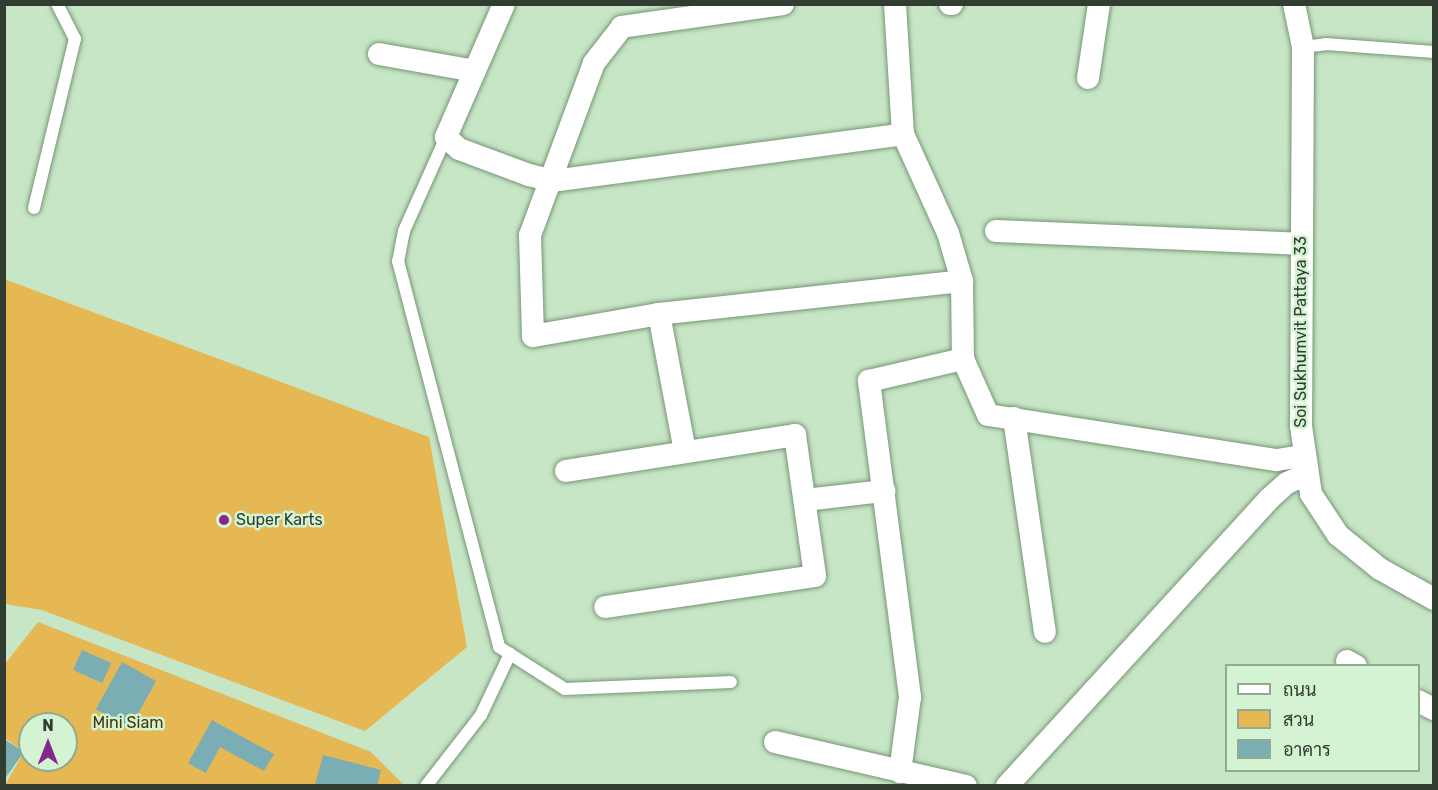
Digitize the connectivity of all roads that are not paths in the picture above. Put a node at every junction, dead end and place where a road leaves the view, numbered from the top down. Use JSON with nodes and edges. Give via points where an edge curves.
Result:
{"nodes":[{"id":1,"x":57,"y":4,"type":"edge"},
{"id":2,"x":504,"y":4,"type":"edge"},
{"id":3,"x":783,"y":4,"type":"edge"},
{"id":4,"x":895,"y":4,"type":"edge"},
{"id":5,"x":1099,"y":4,"type":"edge"},
{"id":6,"x":1294,"y":4,"type":"edge"},
{"id":7,"x":1303,"y":47,"type":"junction"},
{"id":8,"x":1434,"y":52,"type":"edge"},
{"id":9,"x":379,"y":54,"type":"dead end"},
{"id":10,"x":475,"y":71,"type":"junction"},
{"id":11,"x":1088,"y":78,"type":"dead end"},
{"id":12,"x":903,"y":134,"type":"junction"},
{"id":13,"x":446,"y":137,"type":"junction"},
{"id":14,"x":553,"y":181,"type":"junction"},
{"id":15,"x":34,"y":208,"type":"dead end"},
{"id":16,"x":996,"y":231,"type":"dead end"},
{"id":17,"x":1300,"y":244,"type":"junction"},
{"id":18,"x":962,"y":281,"type":"junction"},
{"id":19,"x":659,"y":314,"type":"junction"},
{"id":20,"x":963,"y":359,"type":"junction"},
{"id":21,"x":1014,"y":418,"type":"junction"},
{"id":22,"x":685,"y":452,"type":"junction"},
{"id":23,"x":1305,"y":465,"type":"junction"},
{"id":24,"x":566,"y":471,"type":"dead end"},
{"id":25,"x":884,"y":491,"type":"junction"},
{"id":26,"x":805,"y":500,"type":"junction"},
{"id":27,"x":1434,"y":599,"type":"edge"},
{"id":28,"x":604,"y":607,"type":"dead end"},
{"id":29,"x":1045,"y":632,"type":"dead end"},
{"id":30,"x":510,"y":654,"type":"junction"},
{"id":31,"x":731,"y":682,"type":"dead end"},
{"id":32,"x":1420,"y":702,"type":"edge"},
{"id":33,"x":1434,"y":709,"type":"edge"},
{"id":34,"x":775,"y":742,"type":"dead end"},
{"id":35,"x":1026,"y":760,"type":"junction"},
{"id":36,"x":900,"y":772,"type":"junction"},
{"id":37,"x":426,"y":786,"type":"edge"},
{"id":38,"x":966,"y":786,"type":"edge"},
{"id":39,"x":1007,"y":786,"type":"edge"},
{"id":40,"x":1022,"y":786,"type":"edge"}],
"edges":[{"from":1,"to":15,"type":"lane","via":[[75,39]]},
{"from":2,"to":10,"type":"street"},
{"from":3,"to":14,"type":"street","via":[[622,27],[594,63]]},
{"from":4,"to":12,"type":"street"},
{"from":5,"to":11,"type":"street"},
{"from":6,"to":7,"type":"street","name":"Soi Sukhumvit Pattaya 33"},
{"from":7,"to":8,"type":"lane","via":[[1326,44]]},
{"from":7,"to":17,"type":"street","name":"Soi Sukhumvit Pattaya 33"},
{"from":9,"to":10,"type":"street"},
{"from":10,"to":13,"type":"street"},
{"from":12,"to":14,"type":"street"},
{"from":12,"to":18,"type":"street","via":[[948,232]]},
{"from":13,"to":14,"type":"street","via":[[459,149]]},
{"from":13,"to":30,"type":"lane","via":[[404,231],[398,261],[490,623],[499,647]]},
{"from":14,"to":19,"type":"street","via":[[530,235],[533,336]]},
{"from":16,"to":17,"type":"street"},
{"from":17,"to":23,"type":"street","name":"Soi Sukhumvit Pattaya 33"},
{"from":18,"to":19,"type":"street"},
{"from":18,"to":20,"type":"street"},
{"from":19,"to":22,"type":"street"},
{"from":20,"to":21,"type":"street","via":[[988,415]]},
{"from":20,"to":25,"type":"street","via":[[869,381]]},
{"from":21,"to":23,"type":"street"},
{"from":21,"to":29,"type":"street"},
{"from":22,"to":24,"type":"street"},
{"from":22,"to":26,"type":"street","via":[[795,435]]},
{"from":23,"to":27,"type":"street","name":"Soi Sukhumvit Pattaya 33","via":[[1311,494],[1338,535],[1380,569]]},
{"from":23,"to":35,"type":"street"},
{"from":25,"to":26,"type":"street"},
{"from":25,"to":36,"type":"street","via":[[910,697]]},
{"from":26,"to":28,"type":"street","via":[[814,576]]},
{"from":30,"to":31,"type":"lane","via":[[565,689]]},
{"from":30,"to":37,"type":"lane","via":[[481,715]]},
{"from":32,"to":33,"type":"street"},
{"from":34,"to":36,"type":"street"},
{"from":35,"to":39,"type":"street"},
{"from":35,"to":40,"type":"street"},
{"from":36,"to":38,"type":"street"}]}
